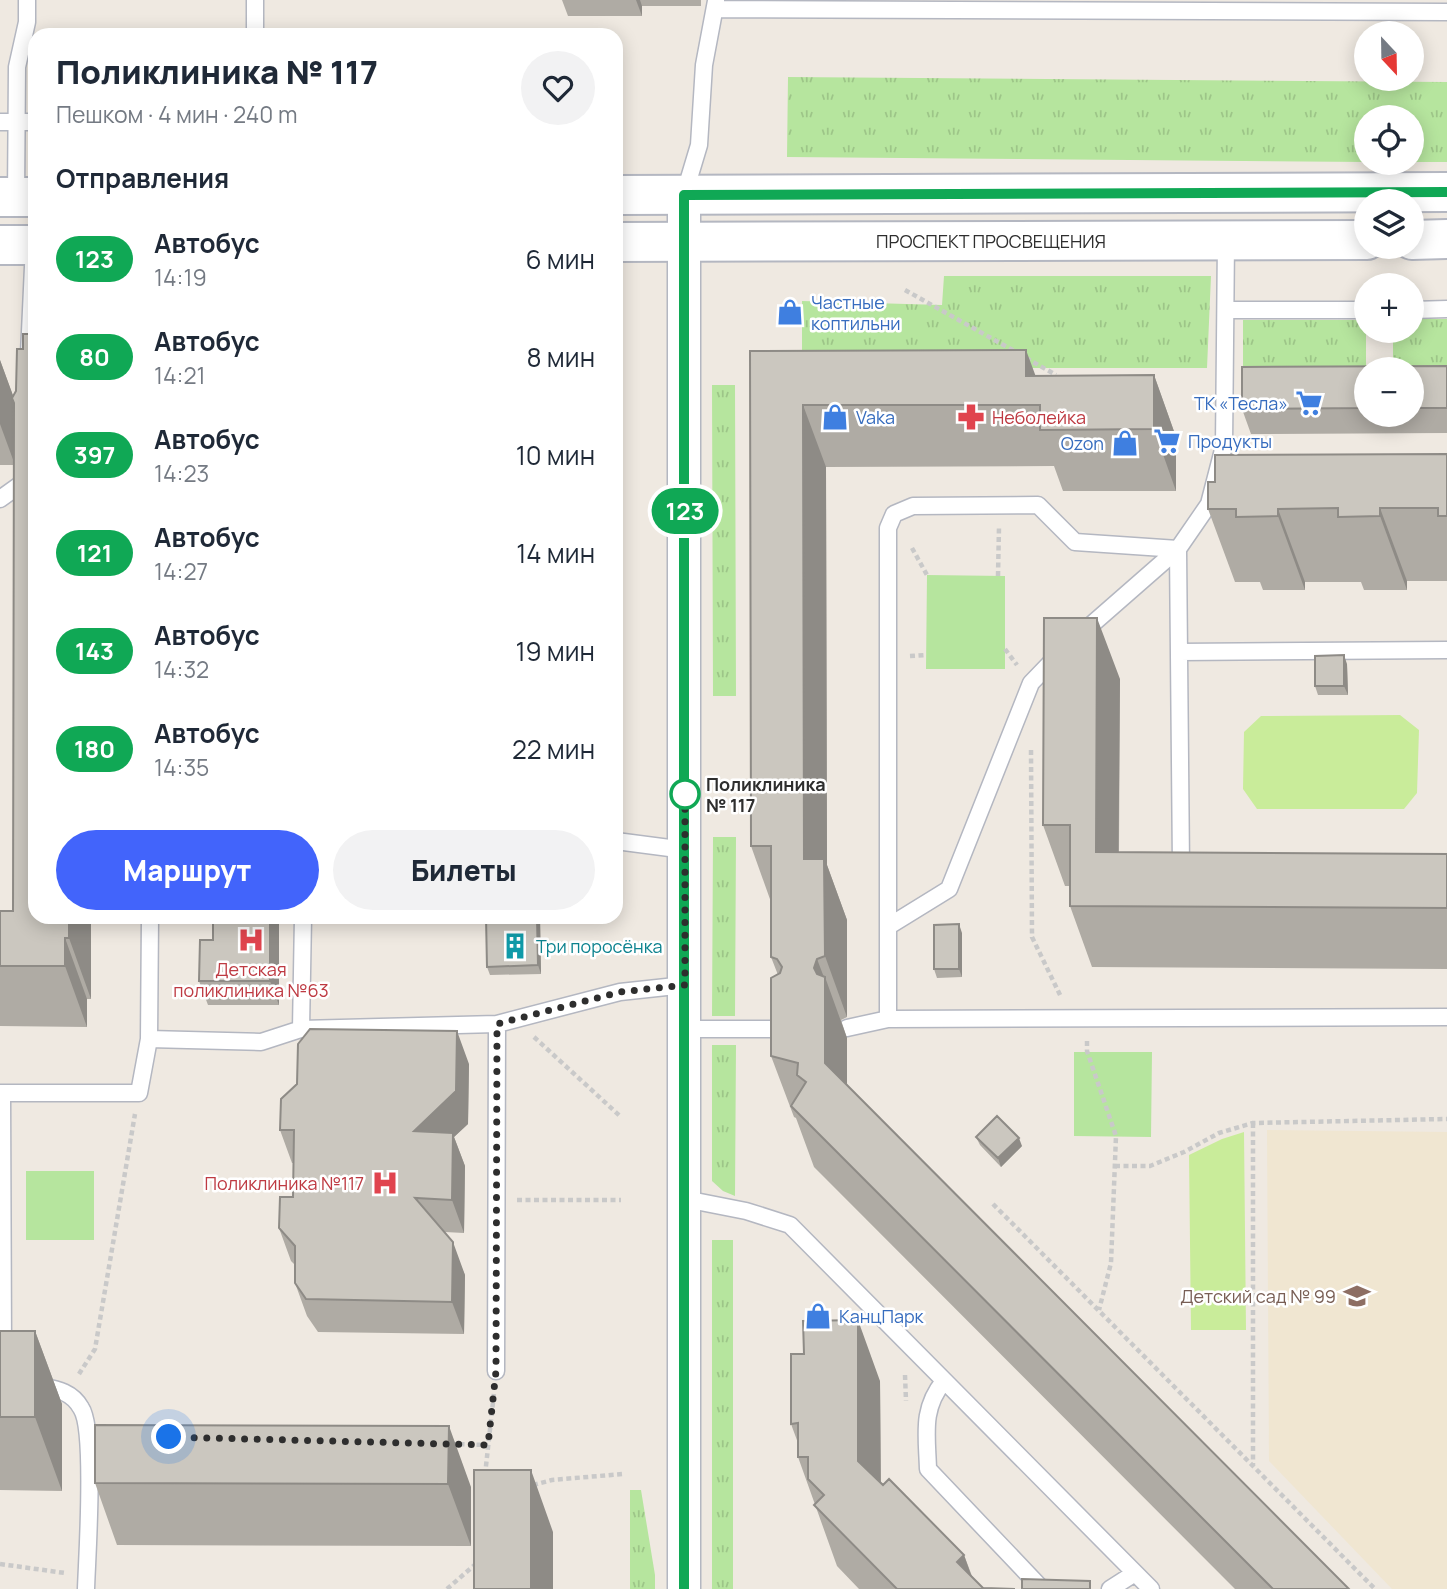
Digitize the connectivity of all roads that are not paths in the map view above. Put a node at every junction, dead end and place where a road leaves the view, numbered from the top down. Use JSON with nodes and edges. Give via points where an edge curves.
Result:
{"nodes":[{"id":1,"x":27,"y":0,"type":"edge"},
{"id":2,"x":255,"y":0,"type":"edge"},
{"id":3,"x":716,"y":4,"type":"edge"},
{"id":4,"x":1447,"y":12,"type":"edge"},
{"id":5,"x":255,"y":28,"type":"edge"},
{"id":6,"x":8,"y":122,"type":"edge"},
{"id":7,"x":28,"y":122,"type":"edge"},
{"id":8,"x":1447,"y":192,"type":"edge"},
{"id":9,"x":623,"y":195,"type":"edge"},
{"id":10,"x":684,"y":195,"type":"junction"},
{"id":11,"x":17,"y":197,"type":"edge"},
{"id":12,"x":1447,"y":239,"type":"edge"},
{"id":13,"x":1226,"y":240,"type":"junction"},
{"id":14,"x":1354,"y":240,"type":"edge"},
{"id":15,"x":1424,"y":240,"type":"edge"},
{"id":16,"x":623,"y":242,"type":"edge"},
{"id":17,"x":685,"y":242,"type":"junction"},
{"id":18,"x":23,"y":245,"type":"edge"},
{"id":19,"x":1447,"y":309,"type":"edge"},
{"id":20,"x":1226,"y":310,"type":"junction"},
{"id":21,"x":1354,"y":310,"type":"edge"},
{"id":22,"x":1424,"y":310,"type":"edge"},
{"id":23,"x":28,"y":368,"type":"edge"},
{"id":24,"x":26,"y":465,"type":"edge"},
{"id":25,"x":0,"y":499,"type":"edge"},
{"id":26,"x":1178,"y":549,"type":"junction"},
{"id":27,"x":1447,"y":650,"type":"edge"},
{"id":28,"x":1179,"y":652,"type":"junction"},
{"id":29,"x":623,"y":842,"type":"edge"},
{"id":30,"x":685,"y":850,"type":"junction"},
{"id":31,"x":1181,"y":867,"type":"edge"},
{"id":32,"x":150,"y":924,"type":"edge"},
{"id":33,"x":303,"y":924,"type":"edge"},
{"id":34,"x":889,"y":926,"type":"junction"},
{"id":35,"x":685,"y":985,"type":"junction"},
{"id":36,"x":1447,"y":1017,"type":"edge"},
{"id":37,"x":888,"y":1018,"type":"junction"},
{"id":38,"x":497,"y":1024,"type":"junction"},
{"id":39,"x":847,"y":1028,"type":"dead end"},
{"id":40,"x":301,"y":1029,"type":"junction"},
{"id":41,"x":685,"y":1029,"type":"junction"},
{"id":42,"x":794,"y":1029,"type":"edge"},
{"id":43,"x":149,"y":1039,"type":"junction"},
{"id":44,"x":1,"y":1093,"type":"edge"},
{"id":45,"x":685,"y":1199,"type":"junction"},
{"id":46,"x":3,"y":1363,"type":"edge"},
{"id":47,"x":496,"y":1371,"type":"road end"},
{"id":48,"x":16,"y":1380,"type":"edge"},
{"id":49,"x":944,"y":1381,"type":"junction"},
{"id":50,"x":1135,"y":1573,"type":"junction"},
{"id":51,"x":86,"y":1583,"type":"edge"},
{"id":52,"x":684,"y":1589,"type":"edge"},
{"id":53,"x":1042,"y":1589,"type":"edge"},
{"id":54,"x":1110,"y":1589,"type":"edge"},
{"id":55,"x":1151,"y":1589,"type":"edge"}],
"edges":[{"from":1,"to":6,"type":"lane"},
{"from":2,"to":5,"type":"lane"},
{"from":3,"to":4,"type":"lane"},
{"from":3,"to":10,"type":"lane","via":[[704,65],[699,145]]},
{"from":6,"to":7,"type":"lane"},
{"from":6,"to":11,"type":"lane"},
{"from":8,"to":10,"type":"main road"},
{"from":9,"to":10,"type":"main road"},
{"from":10,"to":17,"type":"street"},
{"from":12,"to":15,"type":"main road"},
{"from":13,"to":14,"type":"main road","name":"ПРОСПЕКТ ПРОСВЕЩЕНИЯ"},
{"from":13,"to":17,"type":"main road","name":"ПРОСПЕКТ ПРОСВЕЩЕНИЯ"},
{"from":13,"to":20,"type":"lane"},
{"from":16,"to":17,"type":"main road","name":"ПРОСПЕКТ ПРОСВЕЩЕНИЯ"},
{"from":17,"to":30,"type":"street"},
{"from":18,"to":23,"type":"lane"},
{"from":19,"to":22,"type":"lane"},
{"from":20,"to":21,"type":"lane"},
{"from":20,"to":26,"type":"lane","via":[[1224,446],[1209,504]]},
{"from":24,"to":25,"type":"lane","via":[[21,484]]},
{"from":26,"to":28,"type":"lane"},
{"from":26,"to":34,"type":"lane","via":[[1031,683],[949,890]]},
{"from":26,"to":34,"type":"lane","via":[[1075,542],[1038,505],[913,506],[894,514],[888,528]]},
{"from":27,"to":28,"type":"lane"},
{"from":28,"to":31,"type":"lane"},
{"from":29,"to":30,"type":"lane"},
{"from":30,"to":35,"type":"street"},
{"from":32,"to":43,"type":"lane"},
{"from":33,"to":40,"type":"lane"},
{"from":34,"to":37,"type":"lane"},
{"from":35,"to":38,"type":"lane","via":[[620,992]]},
{"from":35,"to":41,"type":"street"},
{"from":36,"to":37,"type":"lane"},
{"from":37,"to":39,"type":"lane"},
{"from":38,"to":40,"type":"lane"},
{"from":38,"to":47,"type":"lane"},
{"from":40,"to":43,"type":"lane","via":[[261,1042]]},
{"from":41,"to":42,"type":"lane"},
{"from":41,"to":45,"type":"street"},
{"from":43,"to":44,"type":"lane","via":[[139,1093]]},
{"from":44,"to":46,"type":"lane"},
{"from":45,"to":49,"type":"lane","via":[[790,1225]]},
{"from":45,"to":52,"type":"street"},
{"from":48,"to":51,"type":"lane","via":[[67,1392],[82,1409],[89,1434]]},
{"from":49,"to":50,"type":"lane"},
{"from":49,"to":53,"type":"lane","via":[[934,1393],[926,1417],[928,1469]]},
{"from":50,"to":54,"type":"lane"},
{"from":50,"to":55,"type":"lane"}]}
